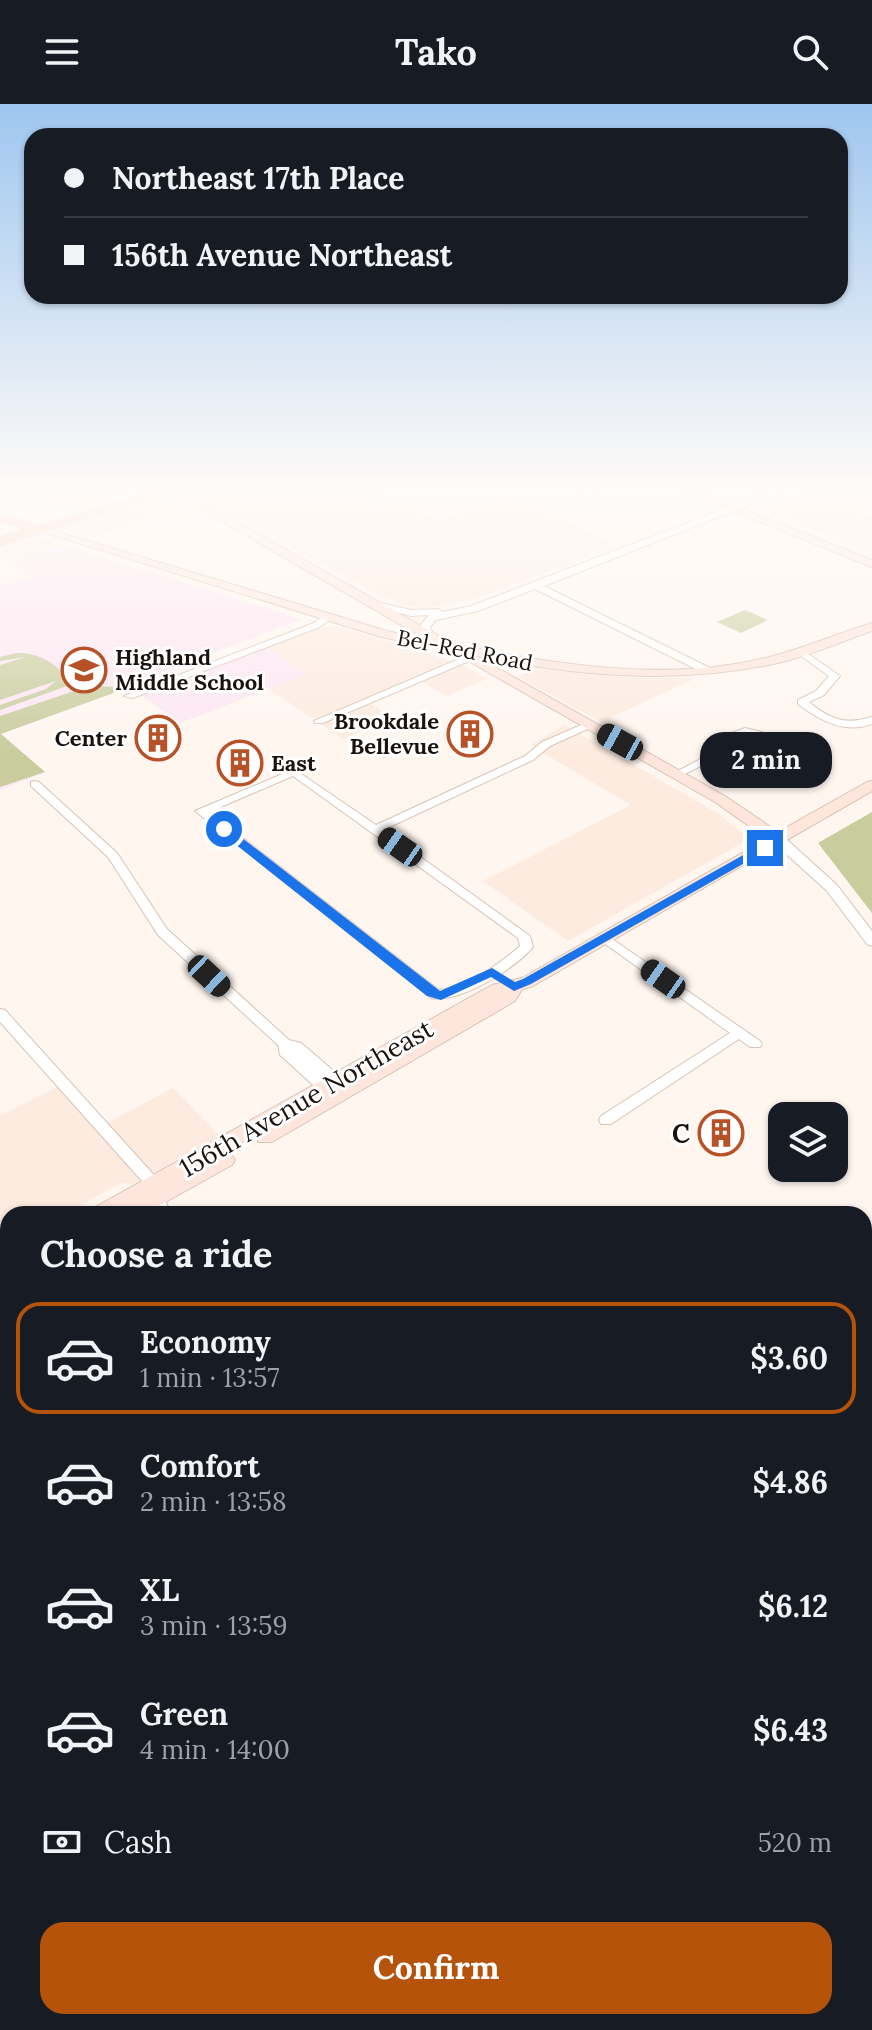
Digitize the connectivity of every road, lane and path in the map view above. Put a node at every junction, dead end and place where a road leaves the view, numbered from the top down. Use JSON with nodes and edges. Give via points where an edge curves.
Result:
{"nodes":[{"id":1,"x":192,"y":575,"type":"edge"},
{"id":2,"x":320,"y":575,"type":"edge"},
{"id":3,"x":561,"y":575,"type":"edge"},
{"id":4,"x":535,"y":585,"type":"junction"},
{"id":5,"x":372,"y":604,"type":"junction"},
{"id":6,"x":483,"y":604,"type":"junction"},
{"id":7,"x":329,"y":616,"type":"junction"},
{"id":8,"x":872,"y":627,"type":"edge"},
{"id":9,"x":382,"y":631,"type":"junction"},
{"id":10,"x":434,"y":638,"type":"junction"},
{"id":11,"x":454,"y":649,"type":"junction"},
{"id":12,"x":801,"y":652,"type":"junction"},
{"id":13,"x":466,"y":659,"type":"junction"},
{"id":14,"x":513,"y":661,"type":"junction"},
{"id":15,"x":550,"y":665,"type":"junction"},
{"id":16,"x":708,"y":671,"type":"junction"},
{"id":17,"x":497,"y":672,"type":"junction"},
{"id":18,"x":129,"y":696,"type":"dead end"},
{"id":19,"x":543,"y":700,"type":"junction"},
{"id":20,"x":872,"y":720,"type":"edge"},
{"id":21,"x":319,"y":721,"type":"dead end"},
{"id":22,"x":585,"y":723,"type":"junction"},
{"id":23,"x":737,"y":744,"type":"dead end"},
{"id":24,"x":677,"y":774,"type":"junction"},
{"id":25,"x":35,"y":784,"type":"dead end"},
{"id":26,"x":872,"y":785,"type":"edge"},
{"id":27,"x":872,"y":796,"type":"edge"},
{"id":28,"x":375,"y":830,"type":"junction"},
{"id":29,"x":779,"y":840,"type":"junction"},
{"id":30,"x":605,"y":938,"type":"junction"},
{"id":31,"x":872,"y":941,"type":"edge"},
{"id":32,"x":492,"y":972,"type":"junction"},
{"id":33,"x":514,"y":987,"type":"junction"},
{"id":34,"x":0,"y":1013,"type":"edge"},
{"id":35,"x":739,"y":1033,"type":"junction"},
{"id":36,"x":755,"y":1044,"type":"dead end"},
{"id":37,"x":331,"y":1085,"type":"junction"},
{"id":38,"x":606,"y":1120,"type":"dead end"},
{"id":39,"x":157,"y":1199,"type":"edge"},
{"id":40,"x":130,"y":1206,"type":"edge"}],
"edges":[{"from":1,"to":7,"type":"main road","name":"Bel-Red Road"},
{"from":2,"to":5,"type":"main road"},
{"from":3,"to":4,"type":"street"},
{"from":4,"to":6,"type":"street"},
{"from":4,"to":16,"type":"street"},
{"from":5,"to":6,"type":"street","via":[[426,613]]},
{"from":5,"to":10,"type":"main road"},
{"from":6,"to":10,"type":"street","via":[[428,620],[424,627]]},
{"from":7,"to":9,"type":"main road","name":"Bel-Red Road"},
{"from":7,"to":18,"type":"street"},
{"from":8,"to":12,"type":"main road","name":"Bel-Red Road"},
{"from":9,"to":10,"type":"main road","name":"Bel-Red Road"},
{"from":9,"to":11,"type":"main road","name":"Bel-Red Road"},
{"from":10,"to":11,"type":"main road"},
{"from":10,"to":15,"type":"main road","name":"Bel-Red Road"},
{"from":11,"to":13,"type":"main road"},
{"from":11,"to":14,"type":"main road","name":"Bel-Red Road"},
{"from":11,"to":17,"type":"main road"},
{"from":12,"to":16,"type":"main road","name":"Bel-Red Road"},
{"from":12,"to":20,"type":"street","via":[[835,676],[820,693],[802,702],[847,727]]},
{"from":13,"to":19,"type":"main road"},
{"from":13,"to":21,"type":"street"},
{"from":14,"to":15,"type":"main road","name":"Bel-Red Road"},
{"from":14,"to":17,"type":"main road","via":[[498,663]]},
{"from":15,"to":16,"type":"main road","name":"Bel-Red Road","via":[[639,673]]},
{"from":17,"to":19,"type":"main road"},
{"from":19,"to":22,"type":"main road"},
{"from":22,"to":24,"type":"main road"},
{"from":22,"to":28,"type":"street"},
{"from":23,"to":24,"type":"street"},
{"from":24,"to":29,"type":"main road"},
{"from":25,"to":37,"type":"street","via":[[113,855],[162,932],[285,1044],[296,1046]]},
{"from":26,"to":29,"type":"main road","name":"156th Avenue Northeast"},
{"from":27,"to":29,"type":"main road","name":"156th Avenue Northeast","via":[[798,837]]},
{"from":28,"to":32,"type":"street","via":[[528,940],[523,951]]},
{"from":28,"to":32,"type":"street","via":[[294,772],[201,811],[431,993],[448,995]]},
{"from":29,"to":30,"type":"main road","name":"156th Avenue Northeast"},
{"from":29,"to":31,"type":"street","via":[[832,888]]},
{"from":30,"to":33,"type":"main road","name":"156th Avenue Northeast"},
{"from":30,"to":35,"type":"street"},
{"from":32,"to":33,"type":"street"},
{"from":33,"to":37,"type":"main road","name":"156th Avenue Northeast","via":[[498,989]]},
{"from":33,"to":39,"type":"main road","name":"156th Avenue Northeast","via":[[509,997]]},
{"from":34,"to":39,"type":"street","via":[[138,1166]]},
{"from":35,"to":36,"type":"street"},
{"from":35,"to":38,"type":"street"},
{"from":37,"to":39,"type":"main road","name":"156th Avenue Northeast","via":[[235,1140],[172,1182]]},
{"from":39,"to":40,"type":"main road","name":"156th Avenue Northeast"}]}
